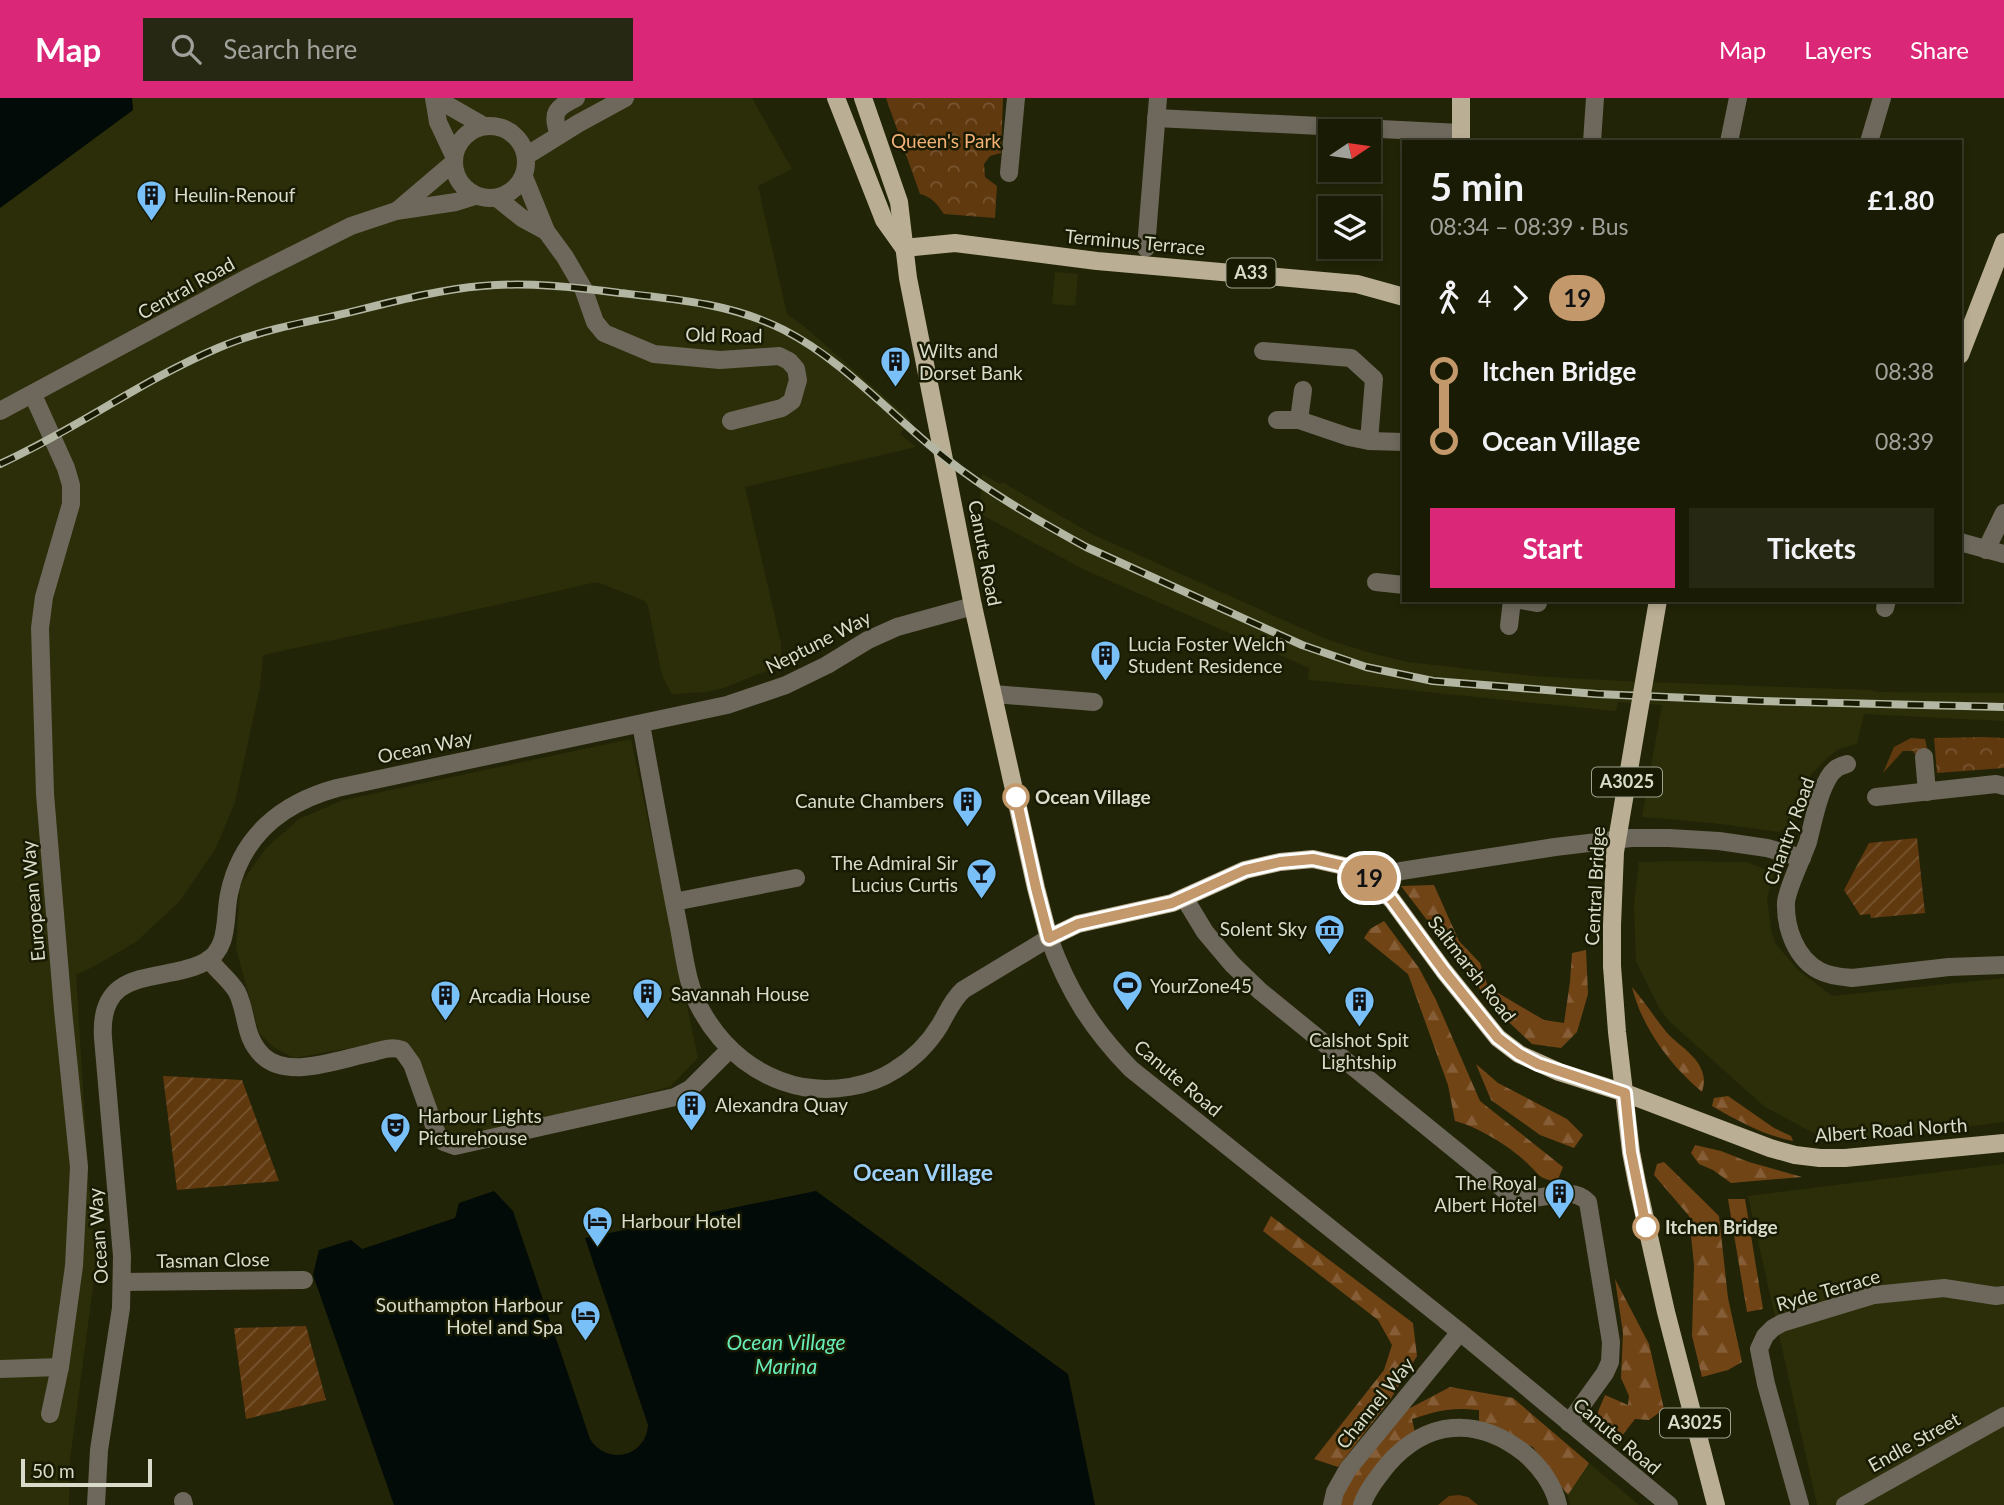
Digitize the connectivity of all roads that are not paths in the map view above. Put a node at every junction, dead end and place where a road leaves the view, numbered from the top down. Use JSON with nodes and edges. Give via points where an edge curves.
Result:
{"nodes":[{"id":1,"x":435,"y":98,"type":"edge"},
{"id":2,"x":576,"y":98,"type":"edge"},
{"id":3,"x":625,"y":98,"type":"edge"},
{"id":4,"x":836,"y":98,"type":"edge"},
{"id":5,"x":863,"y":98,"type":"edge"},
{"id":6,"x":1016,"y":98,"type":"edge"},
{"id":7,"x":1158,"y":98,"type":"edge"},
{"id":8,"x":1461,"y":98,"type":"edge"},
{"id":9,"x":1595,"y":98,"type":"edge"},
{"id":10,"x":1738,"y":98,"type":"edge"},
{"id":11,"x":1882,"y":98,"type":"edge"},
{"id":12,"x":1156,"y":118,"type":"junction"},
{"id":13,"x":484,"y":126,"type":"junction"},
{"id":14,"x":559,"y":135,"type":"junction"},
{"id":15,"x":1461,"y":137,"type":"edge"},
{"id":16,"x":1592,"y":140,"type":"edge"},
{"id":17,"x":1728,"y":140,"type":"edge"},
{"id":18,"x":1870,"y":140,"type":"edge"},
{"id":19,"x":526,"y":156,"type":"junction"},
{"id":20,"x":454,"y":159,"type":"junction"},
{"id":21,"x":1009,"y":173,"type":"dead end"},
{"id":22,"x":524,"y":177,"type":"junction"},
{"id":23,"x":475,"y":196,"type":"junction"},
{"id":24,"x":497,"y":198,"type":"junction"},
{"id":25,"x":396,"y":211,"type":"junction"},
{"id":26,"x":546,"y":230,"type":"junction"},
{"id":27,"x":2004,"y":242,"type":"edge"},
{"id":28,"x":904,"y":248,"type":"junction"},
{"id":29,"x":1146,"y":248,"type":"dead end"},
{"id":30,"x":1402,"y":296,"type":"edge"},
{"id":31,"x":1967,"y":326,"type":"edge"},
{"id":32,"x":1962,"y":347,"type":"edge"},
{"id":33,"x":1263,"y":351,"type":"dead end"},
{"id":34,"x":1303,"y":390,"type":"dead end"},
{"id":35,"x":33,"y":395,"type":"junction"},
{"id":36,"x":0,"y":411,"type":"edge"},
{"id":37,"x":1277,"y":420,"type":"dead end"},
{"id":38,"x":1299,"y":420,"type":"junction"},
{"id":39,"x":731,"y":421,"type":"dead end"},
{"id":40,"x":1369,"y":441,"type":"junction"},
{"id":41,"x":1402,"y":442,"type":"edge"},
{"id":42,"x":2004,"y":513,"type":"edge"},
{"id":43,"x":1962,"y":543,"type":"edge"},
{"id":44,"x":1986,"y":550,"type":"junction"},
{"id":45,"x":2004,"y":554,"type":"edge"},
{"id":46,"x":1376,"y":582,"type":"dead end"},
{"id":47,"x":1402,"y":585,"type":"edge"},
{"id":48,"x":1512,"y":602,"type":"edge"},
{"id":49,"x":1532,"y":602,"type":"edge"},
{"id":50,"x":1658,"y":602,"type":"edge"},
{"id":51,"x":1538,"y":603,"type":"dead end"},
{"id":52,"x":973,"y":606,"type":"junction"},
{"id":53,"x":1509,"y":626,"type":"dead end"},
{"id":54,"x":994,"y":694,"type":"junction"},
{"id":55,"x":1094,"y":702,"type":"dead end"},
{"id":56,"x":641,"y":724,"type":"junction"},
{"id":57,"x":1924,"y":757,"type":"dead end"},
{"id":58,"x":1847,"y":764,"type":"dead end"},
{"id":59,"x":2004,"y":786,"type":"edge"},
{"id":60,"x":1927,"y":792,"type":"junction"},
{"id":61,"x":1877,"y":797,"type":"dead end"},
{"id":62,"x":1802,"y":858,"type":"junction"},
{"id":63,"x":796,"y":878,"type":"dead end"},
{"id":64,"x":1376,"y":883,"type":"junction"},
{"id":65,"x":1185,"y":899,"type":"junction"},
{"id":66,"x":674,"y":902,"type":"junction"},
{"id":67,"x":1049,"y":938,"type":"junction"},
{"id":68,"x":209,"y":959,"type":"junction"},
{"id":69,"x":2004,"y":965,"type":"edge"},
{"id":70,"x":730,"y":1049,"type":"junction"},
{"id":71,"x":1625,"y":1093,"type":"junction"},
{"id":72,"x":2004,"y":1143,"type":"edge"},
{"id":73,"x":304,"y":1280,"type":"dead end"},
{"id":74,"x":122,"y":1282,"type":"junction"},
{"id":75,"x":2004,"y":1295,"type":"edge"},
{"id":76,"x":1460,"y":1332,"type":"junction"},
{"id":77,"x":60,"y":1367,"type":"junction"},
{"id":78,"x":0,"y":1369,"type":"edge"},
{"id":79,"x":50,"y":1414,"type":"dead end"},
{"id":80,"x":2004,"y":1416,"type":"edge"},
{"id":81,"x":1569,"y":1423,"type":"junction"},
{"id":82,"x":96,"y":1505,"type":"edge"},
{"id":83,"x":1332,"y":1505,"type":"edge"},
{"id":84,"x":1362,"y":1505,"type":"edge"},
{"id":85,"x":1558,"y":1505,"type":"edge"},
{"id":86,"x":1669,"y":1505,"type":"edge"},
{"id":87,"x":1716,"y":1505,"type":"edge"},
{"id":88,"x":1800,"y":1505,"type":"edge"},
{"id":89,"x":1844,"y":1505,"type":"edge"}],
"edges":[{"from":1,"to":13,"type":"street"},
{"from":1,"to":20,"type":"street","via":[[438,122]]},
{"from":2,"to":14,"type":"street","via":[[557,110]]},
{"from":3,"to":14,"type":"street"},
{"from":4,"to":28,"type":"main road","via":[[884,220]]},
{"from":5,"to":28,"type":"main road","name":"Canute Road","via":[[900,202]]},
{"from":6,"to":21,"type":"street"},
{"from":7,"to":12,"type":"street"},
{"from":8,"to":15,"type":"main road"},
{"from":9,"to":16,"type":"street"},
{"from":10,"to":17,"type":"street"},
{"from":11,"to":18,"type":"street"},
{"from":12,"to":15,"type":"street"},
{"from":12,"to":29,"type":"street"},
{"from":13,"to":19,"type":"street","via":[[515,136]]},
{"from":13,"to":20,"type":"street","via":[[464,136]]},
{"from":14,"to":19,"type":"street"},
{"from":19,"to":22,"type":"street"},
{"from":20,"to":23,"type":"street","via":[[460,183]]},
{"from":20,"to":25,"type":"street","name":"Central Road"},
{"from":22,"to":24,"type":"street","via":[[517,187]]},
{"from":22,"to":26,"type":"street"},
{"from":23,"to":24,"type":"street"},
{"from":23,"to":25,"type":"street","name":"Central Road"},
{"from":24,"to":26,"type":"street"},
{"from":25,"to":35,"type":"street","name":"Central Road","via":[[293,254]]},
{"from":26,"to":39,"type":"street","name":"Old Road","via":[[583,288],[595,322],[604,333],[654,354],[720,360],[779,356],[789,361],[798,380],[792,401],[782,408]]},
{"from":27,"to":31,"type":"main road"},
{"from":28,"to":30,"type":"main road","name":"Terminus Terrace","number":"A33","via":[[955,243],[1357,284]]},
{"from":28,"to":52,"type":"main road","name":"Canute Road"},
{"from":31,"to":32,"type":"main road"},
{"from":33,"to":40,"type":"street","via":[[1351,358],[1374,379]]},
{"from":34,"to":38,"type":"street"},
{"from":35,"to":36,"type":"street","name":"Central Road"},
{"from":35,"to":77,"type":"street","name":"European Way","via":[[71,485],[71,504],[44,597],[40,628],[45,794],[79,1167],[74,1266]]},
{"from":37,"to":38,"type":"street"},
{"from":38,"to":40,"type":"street"},
{"from":40,"to":41,"type":"street"},
{"from":42,"to":44,"type":"street"},
{"from":43,"to":44,"type":"street"},
{"from":44,"to":45,"type":"street"},
{"from":46,"to":47,"type":"street"},
{"from":48,"to":53,"type":"street"},
{"from":49,"to":51,"type":"street"},
{"from":50,"to":71,"type":"main road","name":"Central Bridge","number":"A3025","bridge":true,"via":[[1615,852],[1612,966]]},
{"from":52,"to":54,"type":"main road","name":"Canute Road"},
{"from":52,"to":56,"type":"street","name":"Neptune Way","via":[[884,632],[777,688]]},
{"from":54,"to":55,"type":"street"},
{"from":54,"to":67,"type":"main road","name":"Canute Road"},
{"from":56,"to":66,"type":"street"},
{"from":56,"to":68,"type":"street","name":"Ocean Way","via":[[357,783],[292,805],[262,829],[242,859],[230,891],[223,939]]},
{"from":57,"to":60,"type":"street"},
{"from":58,"to":62,"type":"street","name":"Chantry Road","via":[[1835,768],[1823,789]]},
{"from":59,"to":60,"type":"street"},
{"from":60,"to":61,"type":"street"},
{"from":62,"to":64,"type":"street","via":[[1719,841],[1631,838],[1401,871]]},
{"from":62,"to":69,"type":"street","name":"Chantry Road","via":[[1786,901],[1788,926],[1795,947],[1820,971],[1852,978]]},
{"from":63,"to":66,"type":"street"},
{"from":64,"to":65,"type":"main road","via":[[1344,866],[1313,859],[1245,870]]},
{"from":64,"to":71,"type":"main road","name":"Saltmarsh Road","via":[[1498,1038],[1538,1064]]},
{"from":65,"to":67,"type":"main road","via":[[1078,924]]},
{"from":65,"to":81,"type":"street","via":[[1205,932],[1260,991],[1512,1196],[1527,1199],[1573,1193],[1588,1202],[1611,1342],[1610,1362]]},
{"from":66,"to":70,"type":"street","via":[[694,995],[714,1032]]},
{"from":67,"to":70,"type":"street","via":[[963,990],[920,1050],[876,1080],[810,1088],[759,1071]]},
{"from":67,"to":76,"type":"street","name":"Canute Road","via":[[1074,996],[1131,1069]]},
{"from":68,"to":70,"type":"street","via":[[237,993],[248,1035],[264,1057],[283,1067],[303,1067],[398,1049],[412,1064],[437,1134],[455,1146],[675,1097],[690,1089]]},
{"from":68,"to":74,"type":"street","name":"Ocean Way","via":[[129,983],[116,993],[103,1017]]},
{"from":71,"to":72,"type":"main road","name":"Albert Road North","via":[[1795,1155],[1845,1158]]},
{"from":71,"to":87,"type":"main road","number":"A3025","via":[[1637,1183]]},
{"from":73,"to":74,"type":"street","name":"Tasman Close"},
{"from":74,"to":82,"type":"street","name":"Ocean Way"},
{"from":75,"to":88,"type":"street","name":"Ryde Terrace","via":[[1944,1288],[1874,1295],[1782,1323],[1765,1336],[1759,1349],[1766,1384]]},
{"from":76,"to":81,"type":"street","name":"Canute Road"},
{"from":76,"to":83,"type":"street","name":"Channel Way","via":[[1348,1469]]},
{"from":77,"to":78,"type":"street"},
{"from":77,"to":79,"type":"street","name":"European Way"},
{"from":80,"to":89,"type":"street","name":"Endle Street"},
{"from":81,"to":86,"type":"street","name":"Canute Road"},
{"from":84,"to":85,"type":"street","via":[[1376,1479],[1415,1440],[1445,1428],[1469,1428],[1498,1436],[1529,1457],[1546,1478]]}]}
